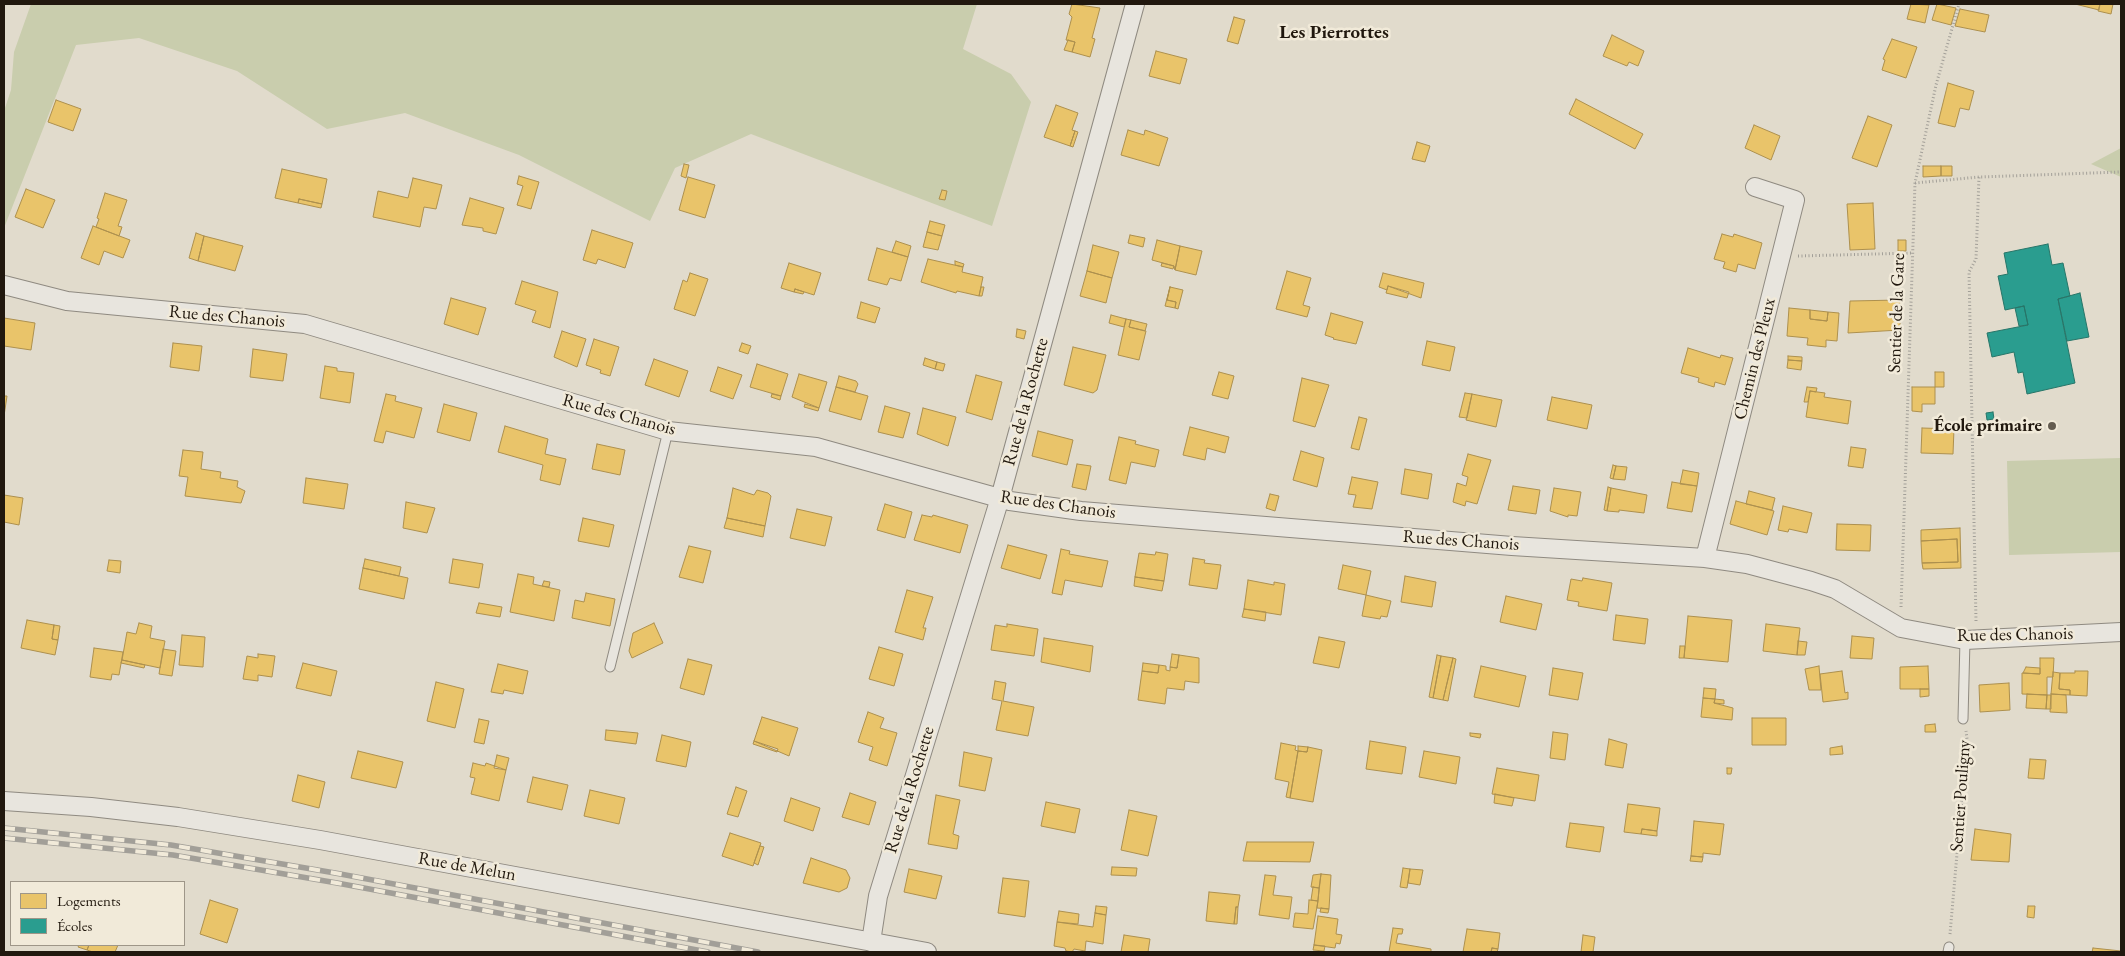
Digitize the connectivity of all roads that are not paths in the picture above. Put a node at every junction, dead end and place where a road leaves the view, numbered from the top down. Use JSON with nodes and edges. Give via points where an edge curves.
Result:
{"nodes":[{"id":1,"x":1135,"y":4,"type":"edge"},
{"id":2,"x":1755,"y":188,"type":"dead end"},
{"id":3,"x":4,"y":285,"type":"edge"},
{"id":4,"x":668,"y":431,"type":"junction"},
{"id":5,"x":1000,"y":498,"type":"junction"},
{"id":6,"x":1705,"y":558,"type":"junction"},
{"id":7,"x":2121,"y":632,"type":"edge"},
{"id":8,"x":1971,"y":640,"type":"junction"},
{"id":9,"x":610,"y":667,"type":"dead end"},
{"id":10,"x":1963,"y":719,"type":"road end"},
{"id":11,"x":4,"y":801,"type":"edge"},
{"id":12,"x":871,"y":942,"type":"junction"},
{"id":13,"x":927,"y":952,"type":"edge"}],
"edges":[{"from":1,"to":5,"type":"street","name":"Rue de la Rochette"},
{"from":2,"to":6,"type":"street","name":"Chemin des Pleux","via":[[1795,200]]},
{"from":3,"to":4,"type":"street","name":"Rue des Chanois","via":[[67,302],[305,324]]},
{"from":4,"to":5,"type":"street","name":"Rue des Chanois","via":[[816,447]]},
{"from":4,"to":9,"type":"lane"},
{"from":5,"to":6,"type":"street","name":"Rue des Chanois","via":[[1091,512]]},
{"from":5,"to":12,"type":"street","name":"Rue de la Rochette","via":[[878,896]]},
{"from":6,"to":8,"type":"street","name":"Rue des Chanois","via":[[1747,564],[1835,589],[1901,628]]},
{"from":7,"to":8,"type":"street","name":"Rue des Chanois"},
{"from":8,"to":10,"type":"lane","name":"Sentier Pouligny"},
{"from":11,"to":12,"type":"street","name":"Rue de Melun","via":[[91,806],[311,838]]},
{"from":12,"to":13,"type":"street","name":"Rue de Melun"}]}
